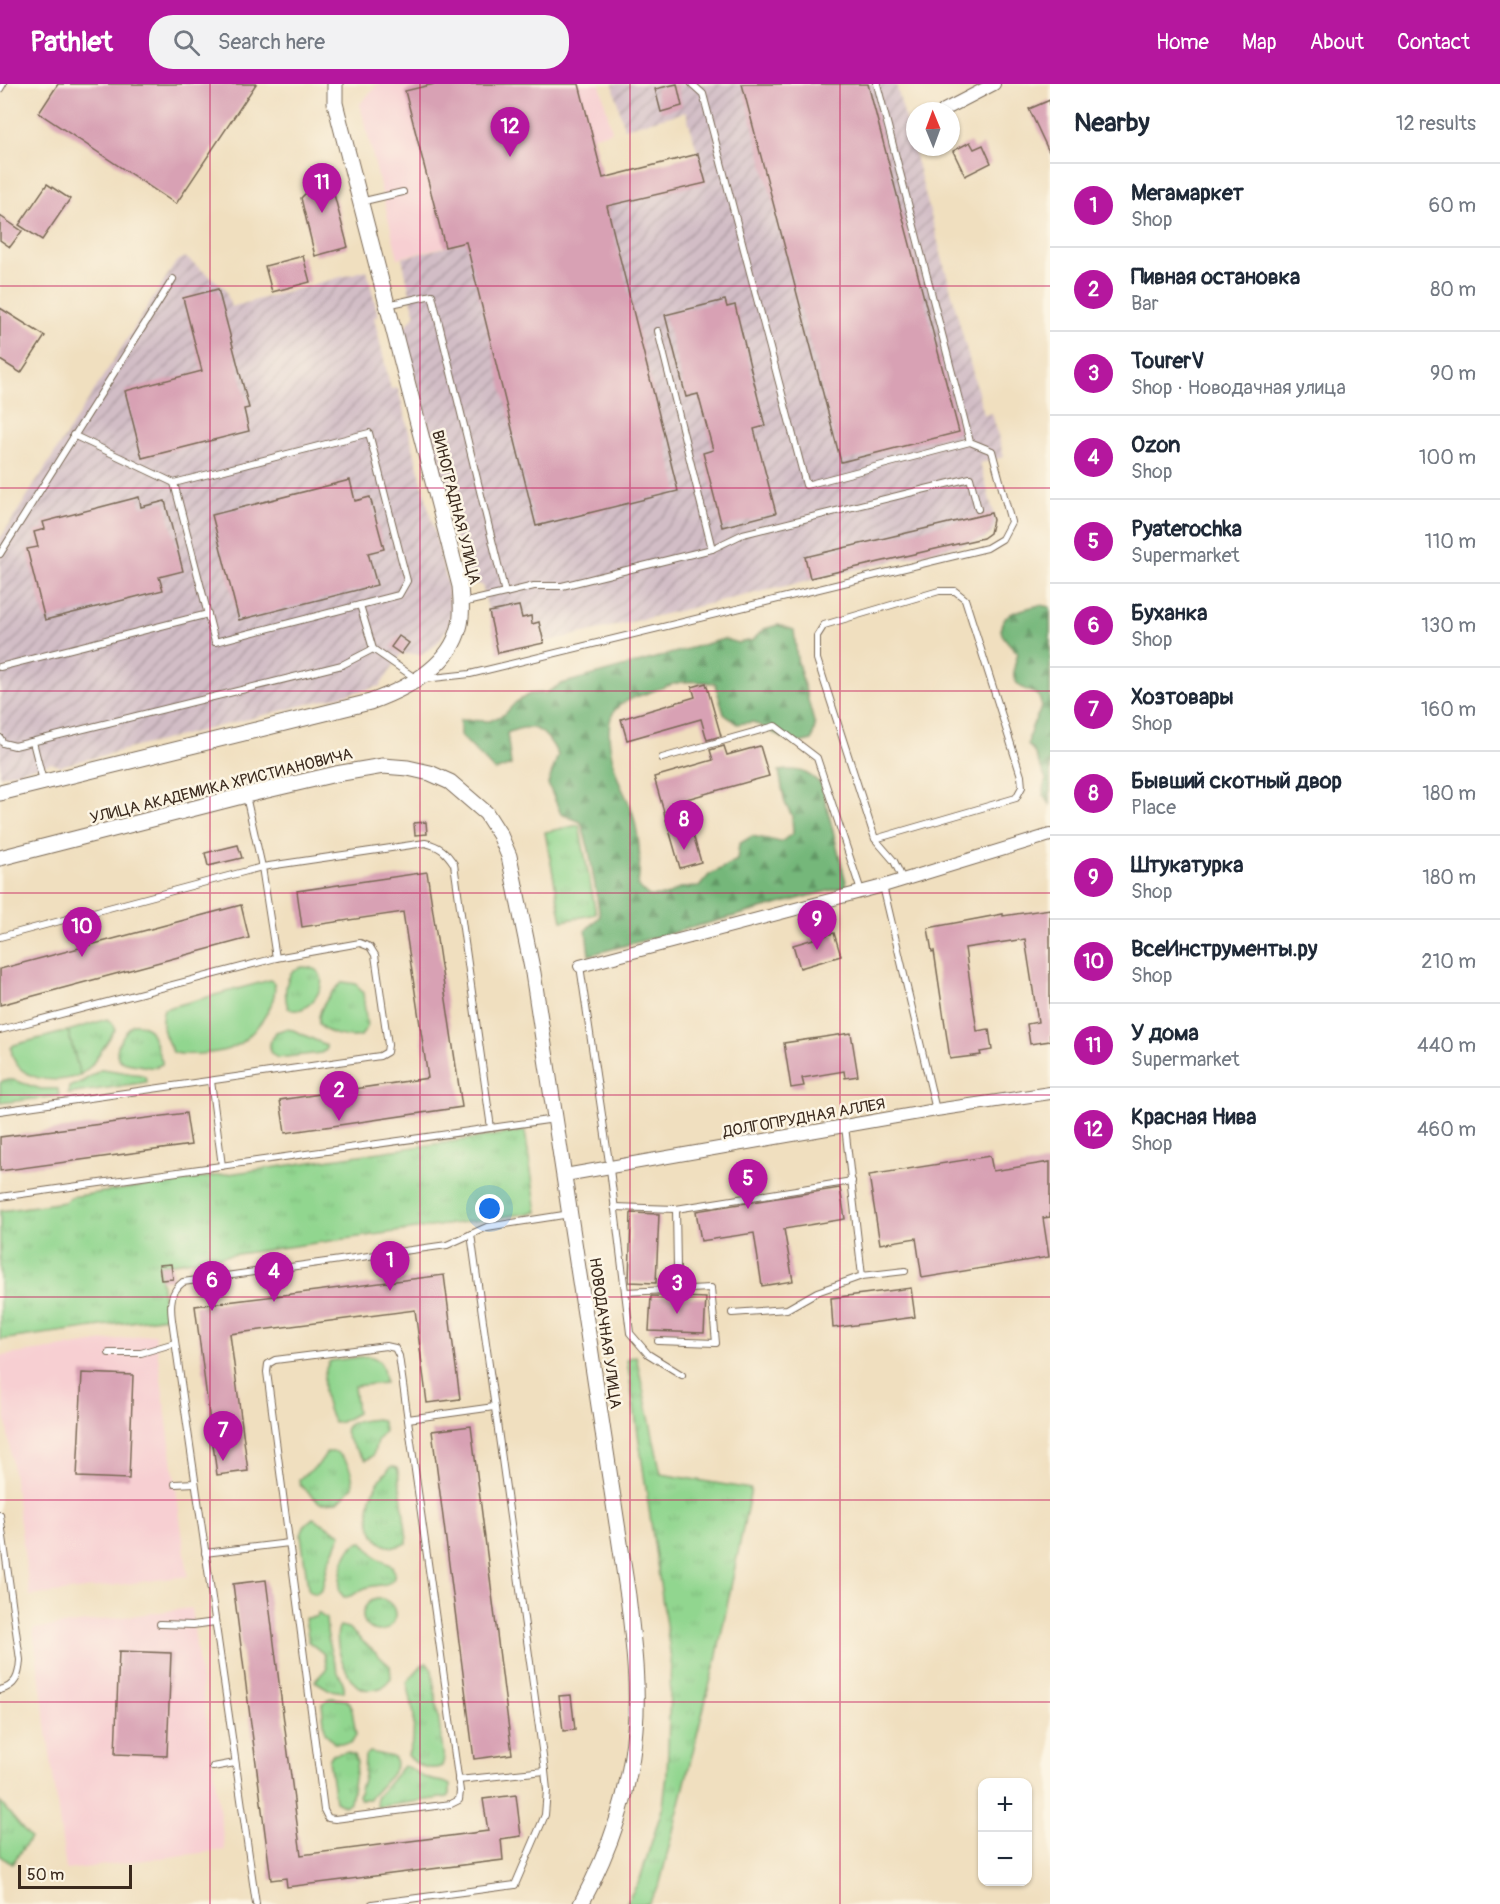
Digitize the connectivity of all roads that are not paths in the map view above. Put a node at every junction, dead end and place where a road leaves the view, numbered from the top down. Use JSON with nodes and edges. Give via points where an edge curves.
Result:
{"nodes":[{"id":1,"x":3,"y":84,"type":"edge"},
{"id":2,"x":335,"y":84,"type":"edge"},
{"id":3,"x":692,"y":84,"type":"edge"},
{"id":4,"x":877,"y":84,"type":"edge"},
{"id":5,"x":994,"y":84,"type":"edge"},
{"id":6,"x":0,"y":89,"type":"edge"},
{"id":7,"x":959,"y":102,"type":"edge"},
{"id":8,"x":403,"y":192,"type":"dead end"},
{"id":9,"x":360,"y":202,"type":"junction"},
{"id":10,"x":172,"y":279,"type":"dead end"},
{"id":11,"x":387,"y":305,"type":"junction"},
{"id":12,"x":658,"y":331,"type":"dead end"},
{"id":13,"x":73,"y":435,"type":"junction"},
{"id":14,"x":970,"y":442,"type":"junction"},
{"id":15,"x":174,"y":483,"type":"junction"},
{"id":16,"x":978,"y":509,"type":"dead end"},
{"id":17,"x":712,"y":549,"type":"junction"},
{"id":18,"x":0,"y":554,"type":"edge"},
{"id":19,"x":505,"y":593,"type":"junction"},
{"id":20,"x":461,"y":603,"type":"junction"},
{"id":21,"x":360,"y":605,"type":"junction"},
{"id":22,"x":208,"y":614,"type":"junction"},
{"id":23,"x":373,"y":649,"type":"junction"},
{"id":24,"x":0,"y":667,"type":"edge"},
{"id":25,"x":418,"y":680,"type":"junction"},
{"id":26,"x":0,"y":738,"type":"edge"},
{"id":27,"x":33,"y":742,"type":"junction"},
{"id":28,"x":662,"y":758,"type":"dead end"},
{"id":29,"x":44,"y":782,"type":"junction"},
{"id":30,"x":450,"y":782,"type":"joint"},
{"id":31,"x":0,"y":793,"type":"edge"},
{"id":32,"x":246,"y":795,"type":"junction"},
{"id":33,"x":1050,"y":835,"type":"edge"},
{"id":34,"x":875,"y":839,"type":"junction"},
{"id":35,"x":0,"y":858,"type":"edge"},
{"id":36,"x":262,"y":867,"type":"junction"},
{"id":37,"x":903,"y":880,"type":"junction"},
{"id":38,"x":883,"y":886,"type":"junction"},
{"id":39,"x":861,"y":892,"type":"junction"},
{"id":40,"x":0,"y":937,"type":"edge"},
{"id":41,"x":276,"y":958,"type":"junction"},
{"id":42,"x":580,"y":966,"type":"joint"},
{"id":43,"x":0,"y":1030,"type":"edge"},
{"id":44,"x":211,"y":1081,"type":"junction"},
{"id":45,"x":1050,"y":1093,"type":"edge"},
{"id":46,"x":936,"y":1110,"type":"junction"},
{"id":47,"x":0,"y":1111,"type":"edge"},
{"id":48,"x":556,"y":1119,"type":"junction"},
{"id":49,"x":845,"y":1126,"type":"junction"},
{"id":50,"x":491,"y":1128,"type":"junction"},
{"id":51,"x":222,"y":1166,"type":"junction"},
{"id":52,"x":609,"y":1169,"type":"junction"},
{"id":53,"x":565,"y":1175,"type":"junction"},
{"id":54,"x":852,"y":1181,"type":"junction"},
{"id":55,"x":0,"y":1197,"type":"edge"},
{"id":56,"x":614,"y":1207,"type":"junction"},
{"id":57,"x":676,"y":1209,"type":"junction"},
{"id":58,"x":570,"y":1214,"type":"junction"},
{"id":59,"x":471,"y":1234,"type":"junction"},
{"id":60,"x":677,"y":1268,"type":"dead end"},
{"id":61,"x":905,"y":1271,"type":"dead end"},
{"id":62,"x":862,"y":1276,"type":"junction"},
{"id":63,"x":624,"y":1292,"type":"junction"},
{"id":64,"x":732,"y":1312,"type":"dead end"},
{"id":65,"x":658,"y":1341,"type":"dead end"},
{"id":66,"x":175,"y":1343,"type":"junction"},
{"id":67,"x":109,"y":1353,"type":"dead end"},
{"id":68,"x":682,"y":1375,"type":"dead end"},
{"id":69,"x":494,"y":1407,"type":"junction"},
{"id":70,"x":408,"y":1419,"type":"junction"},
{"id":71,"x":195,"y":1483,"type":"junction"},
{"id":72,"x":176,"y":1484,"type":"dead end"},
{"id":73,"x":0,"y":1515,"type":"edge"},
{"id":74,"x":289,"y":1543,"type":"junction"},
{"id":75,"x":205,"y":1553,"type":"junction"},
{"id":76,"x":3,"y":1565,"type":"edge"},
{"id":77,"x":215,"y":1622,"type":"junction"},
{"id":78,"x":160,"y":1624,"type":"dead end"},
{"id":79,"x":0,"y":1690,"type":"edge"},
{"id":80,"x":235,"y":1763,"type":"junction"},
{"id":81,"x":213,"y":1767,"type":"dead end"},
{"id":82,"x":544,"y":1771,"type":"junction"},
{"id":83,"x":458,"y":1780,"type":"junction"},
{"id":84,"x":256,"y":1904,"type":"edge"},
{"id":85,"x":372,"y":1904,"type":"edge"},
{"id":86,"x":581,"y":1904,"type":"edge"}],
"edges":[{"from":1,"to":6,"type":"lane"},
{"from":2,"to":9,"type":"street","name":"ВИНОГРАДНАЯ УЛИЦА","via":[[335,103]]},
{"from":3,"to":14,"type":"lane","via":[[703,94],[806,485]]},
{"from":4,"to":14,"type":"lane"},
{"from":5,"to":7,"type":"street"},
{"from":8,"to":9,"type":"lane"},
{"from":9,"to":11,"type":"street","name":"ВИНОГРАДНАЯ УЛИЦА"},
{"from":10,"to":13,"type":"lane"},
{"from":11,"to":19,"type":"lane","via":[[432,295]]},
{"from":11,"to":20,"type":"street","name":"ВИНОГРАДНАЯ УЛИЦА","via":[[460,586]]},
{"from":12,"to":17,"type":"lane"},
{"from":13,"to":15,"type":"lane"},
{"from":13,"to":18,"type":"lane"},
{"from":14,"to":25,"type":"lane","via":[[992,451],[1011,522],[1002,539],[987,548],[470,674]]},
{"from":15,"to":21,"type":"lane","via":[[369,433],[407,581],[399,595]]},
{"from":15,"to":22,"type":"lane"},
{"from":16,"to":17,"type":"lane","via":[[970,478],[743,534]]},
{"from":17,"to":19,"type":"lane","via":[[562,586],[534,586]]},
{"from":19,"to":20,"type":"lane"},
{"from":20,"to":25,"type":"street","name":"ВИНОГРАДНАЯ УЛИЦА","via":[[460,626],[453,646]]},
{"from":21,"to":22,"type":"lane","via":[[215,642]]},
{"from":21,"to":23,"type":"lane"},
{"from":22,"to":24,"type":"lane"},
{"from":23,"to":25,"type":"lane"},
{"from":23,"to":27,"type":"lane","via":[[342,665]]},
{"from":25,"to":29,"type":"street","name":"ВИНОГРАДНАЯ УЛИЦА","via":[[370,702]]},
{"from":26,"to":27,"type":"lane","via":[[15,746]]},
{"from":27,"to":29,"type":"lane"},
{"from":28,"to":39,"type":"lane","via":[[776,726],[817,758]]},
{"from":29,"to":31,"type":"street","name":"ВИНОГРАДНАЯ УЛИЦА"},
{"from":30,"to":32,"type":"street","name":"УЛИЦА АКАДЕМИКА ХРИСТИАНОВИЧА","via":[[430,773],[383,766]]},
{"from":30,"to":48,"type":"street","name":"НОВОДАЧНАЯ УЛИЦА","via":[[486,813],[509,856],[533,973]]},
{"from":32,"to":35,"type":"street","name":"УЛИЦА АКАДЕМИКА ХРИСТИАНОВИЧА"},
{"from":32,"to":36,"type":"lane"},
{"from":33,"to":37,"type":"street"},
{"from":34,"to":34,"type":"lane","via":[[817,658],[817,636],[824,625],[939,591],[955,591],[966,599],[1022,787],[1017,798]]},
{"from":34,"to":37,"type":"lane","via":[[894,861]]},
{"from":36,"to":40,"type":"lane"},
{"from":36,"to":41,"type":"lane"},
{"from":36,"to":50,"type":"lane","via":[[425,843],[447,853],[454,864]]},
{"from":37,"to":38,"type":"street"},
{"from":38,"to":39,"type":"street"},
{"from":38,"to":46,"type":"lane"},
{"from":39,"to":42,"type":"street"},
{"from":41,"to":43,"type":"lane"},
{"from":41,"to":44,"type":"lane","via":[[360,944],[370,946],[375,955],[387,1052]]},
{"from":42,"to":52,"type":"lane"},
{"from":44,"to":47,"type":"lane"},
{"from":44,"to":51,"type":"lane"},
{"from":45,"to":46,"type":"street","name":"ДОЛГОПРУДНАЯ АЛЛЕЯ"},
{"from":46,"to":49,"type":"street","name":"ДОЛГОПРУДНАЯ АЛЛЕЯ"},
{"from":48,"to":50,"type":"lane"},
{"from":48,"to":53,"type":"street","name":"НОВОДАЧНАЯ УЛИЦА"},
{"from":49,"to":52,"type":"street","name":"ДОЛГОПРУДНАЯ АЛЛЕЯ"},
{"from":49,"to":54,"type":"lane"},
{"from":50,"to":51,"type":"lane"},
{"from":51,"to":55,"type":"lane"},
{"from":52,"to":53,"type":"street","name":"ДОЛГОПРУДНАЯ АЛЛЕЯ"},
{"from":52,"to":56,"type":"lane"},
{"from":53,"to":58,"type":"street","name":"НОВОДАЧНАЯ УЛИЦА"},
{"from":54,"to":57,"type":"lane"},
{"from":54,"to":62,"type":"lane"},
{"from":56,"to":57,"type":"lane"},
{"from":56,"to":63,"type":"lane"},
{"from":57,"to":60,"type":"lane"},
{"from":58,"to":59,"type":"lane","via":[[487,1227]]},
{"from":58,"to":86,"type":"street","name":"НОВОДАЧНАЯ УЛИЦА","via":[[628,1596],[636,1683],[632,1752],[618,1822]]},
{"from":59,"to":66,"type":"lane","via":[[447,1245],[183,1282],[171,1296]]},
{"from":59,"to":69,"type":"lane"},
{"from":61,"to":62,"type":"lane"},
{"from":62,"to":64,"type":"lane","via":[[817,1292],[787,1309]]},
{"from":63,"to":65,"type":"lane","via":[[711,1288],[716,1343]]},
{"from":63,"to":68,"type":"lane","via":[[630,1333],[648,1354]]},
{"from":66,"to":67,"type":"lane","via":[[141,1353]]},
{"from":66,"to":71,"type":"lane"},
{"from":69,"to":70,"type":"lane"},
{"from":69,"to":82,"type":"lane"},
{"from":70,"to":74,"type":"lane","via":[[395,1348],[386,1346],[268,1364]]},
{"from":70,"to":83,"type":"lane"},
{"from":71,"to":72,"type":"lane"},
{"from":71,"to":75,"type":"lane"},
{"from":73,"to":76,"type":"lane"},
{"from":74,"to":75,"type":"lane"},
{"from":74,"to":83,"type":"lane","via":[[328,1818],[451,1804],[459,1800]]},
{"from":75,"to":77,"type":"lane"},
{"from":76,"to":79,"type":"lane","via":[[20,1660],[14,1684]]},
{"from":77,"to":78,"type":"lane"},
{"from":77,"to":80,"type":"lane"},
{"from":80,"to":81,"type":"lane"},
{"from":80,"to":84,"type":"lane"},
{"from":82,"to":83,"type":"lane"},
{"from":82,"to":85,"type":"lane","via":[[545,1815],[515,1886]]}]}
